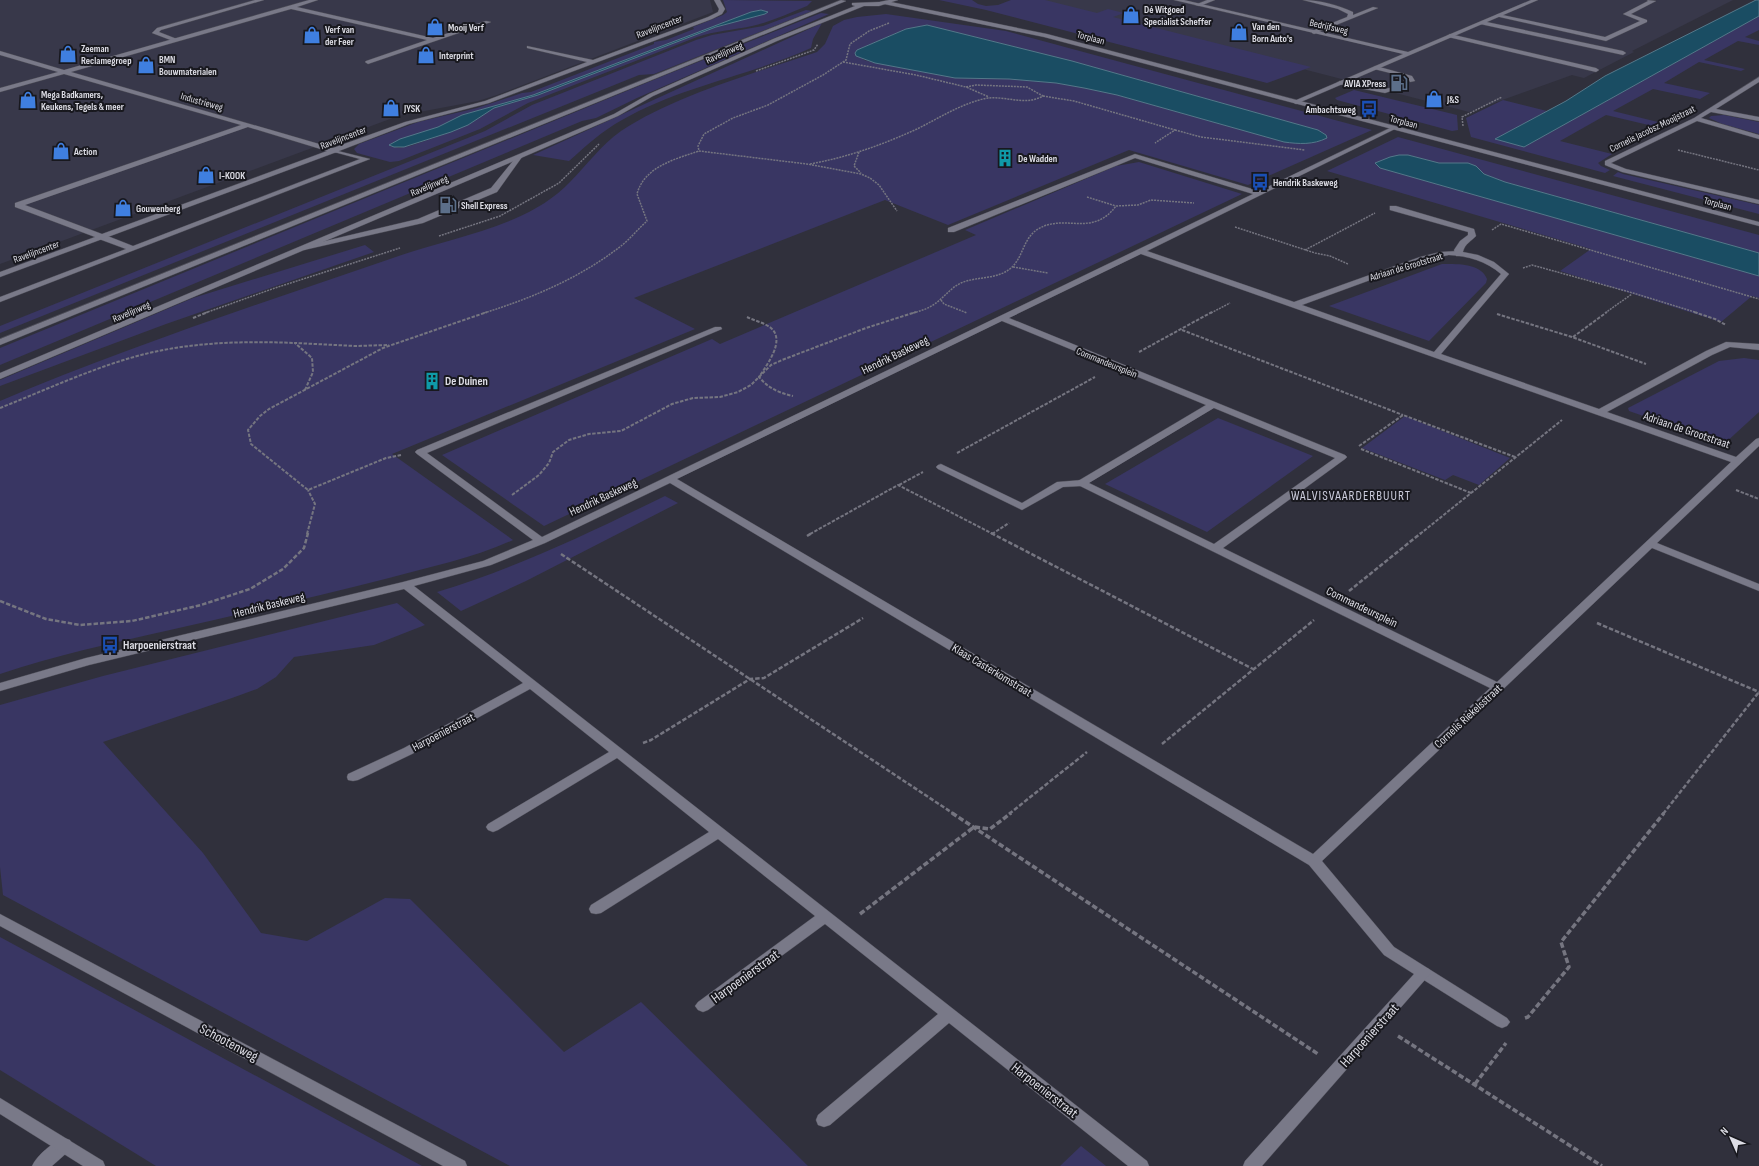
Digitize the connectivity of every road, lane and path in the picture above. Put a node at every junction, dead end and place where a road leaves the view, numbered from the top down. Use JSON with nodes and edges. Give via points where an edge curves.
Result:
{"nodes":[{"id":1,"x":261,"y":0,"type":"edge"},
{"id":2,"x":315,"y":0,"type":"edge"},
{"id":3,"x":717,"y":0,"type":"edge"},
{"id":4,"x":895,"y":0,"type":"edge"},
{"id":5,"x":901,"y":0,"type":"edge"},
{"id":6,"x":1177,"y":0,"type":"edge"},
{"id":7,"x":1212,"y":0,"type":"edge"},
{"id":8,"x":1306,"y":0,"type":"edge"},
{"id":9,"x":1520,"y":0,"type":"edge"},
{"id":10,"x":1650,"y":0,"type":"edge"},
{"id":11,"x":842,"y":1,"type":"edge"},
{"id":12,"x":1532,"y":1,"type":"edge"},
{"id":13,"x":886,"y":3,"type":"junction"},
{"id":14,"x":862,"y":5,"type":"junction"},
{"id":15,"x":1198,"y":5,"type":"junction"},
{"id":16,"x":291,"y":7,"type":"junction"},
{"id":17,"x":1375,"y":8,"type":"dead end"},
{"id":18,"x":1498,"y":16,"type":"junction"},
{"id":19,"x":1349,"y":18,"type":"junction"},
{"id":20,"x":895,"y":21,"type":"dead end"},
{"id":21,"x":488,"y":22,"type":"dead end"},
{"id":22,"x":1482,"y":23,"type":"junction"},
{"id":23,"x":1314,"y":32,"type":"junction"},
{"id":24,"x":1045,"y":35,"type":"junction"},
{"id":25,"x":1450,"y":36,"type":"junction"},
{"id":26,"x":175,"y":40,"type":"junction"},
{"id":27,"x":433,"y":40,"type":"junction"},
{"id":28,"x":529,"y":47,"type":"dead end"},
{"id":29,"x":0,"y":53,"type":"edge"},
{"id":30,"x":1622,"y":53,"type":"dead end"},
{"id":31,"x":1408,"y":54,"type":"junction"},
{"id":32,"x":368,"y":62,"type":"dead end"},
{"id":33,"x":592,"y":62,"type":"junction"},
{"id":34,"x":843,"y":62,"type":"junction"},
{"id":35,"x":1376,"y":68,"type":"junction"},
{"id":36,"x":1596,"y":70,"type":"dead end"},
{"id":37,"x":62,"y":72,"type":"junction"},
{"id":38,"x":1759,"y":79,"type":"edge"},
{"id":39,"x":1412,"y":81,"type":"dead end"},
{"id":40,"x":1340,"y":83,"type":"junction"},
{"id":41,"x":1383,"y":84,"type":"dead end"},
{"id":42,"x":966,"y":87,"type":"junction"},
{"id":43,"x":1397,"y":88,"type":"dead end"},
{"id":44,"x":1373,"y":89,"type":"junction"},
{"id":45,"x":0,"y":90,"type":"edge"},
{"id":46,"x":1043,"y":96,"type":"junction"},
{"id":47,"x":990,"y":97,"type":"junction"},
{"id":48,"x":1502,"y":97,"type":"dead end"},
{"id":49,"x":1296,"y":102,"type":"junction"},
{"id":50,"x":1711,"y":110,"type":"junction"},
{"id":51,"x":1696,"y":119,"type":"junction"},
{"id":52,"x":1759,"y":120,"type":"edge"},
{"id":53,"x":249,"y":125,"type":"junction"},
{"id":54,"x":1394,"y":128,"type":"junction"},
{"id":55,"x":1175,"y":130,"type":"junction"},
{"id":56,"x":1759,"y":137,"type":"edge"},
{"id":57,"x":1647,"y":142,"type":"junction"},
{"id":58,"x":1449,"y":143,"type":"junction"},
{"id":59,"x":336,"y":150,"type":"junction"},
{"id":60,"x":699,"y":151,"type":"junction"},
{"id":61,"x":859,"y":152,"type":"junction"},
{"id":62,"x":1135,"y":156,"type":"junction"},
{"id":63,"x":519,"y":157,"type":"junction"},
{"id":64,"x":1332,"y":158,"type":"junction"},
{"id":65,"x":808,"y":164,"type":"junction"},
{"id":66,"x":1759,"y":170,"type":"edge"},
{"id":67,"x":861,"y":174,"type":"junction"},
{"id":68,"x":1259,"y":193,"type":"junction"},
{"id":69,"x":1085,"y":196,"type":"dead end"},
{"id":70,"x":1759,"y":202,"type":"edge"},
{"id":71,"x":1116,"y":206,"type":"junction"},
{"id":72,"x":1233,"y":206,"type":"junction"},
{"id":73,"x":1393,"y":208,"type":"joint"},
{"id":74,"x":897,"y":211,"type":"dead end"},
{"id":75,"x":1208,"y":218,"type":"junction"},
{"id":76,"x":1759,"y":224,"type":"edge"},
{"id":77,"x":951,"y":230,"type":"dead end"},
{"id":78,"x":1472,"y":236,"type":"junction"},
{"id":79,"x":102,"y":237,"type":"junction"},
{"id":80,"x":304,"y":248,"type":"junction"},
{"id":81,"x":133,"y":249,"type":"junction"},
{"id":82,"x":1304,"y":250,"type":"junction"},
{"id":83,"x":1140,"y":251,"type":"junction"},
{"id":84,"x":1459,"y":254,"type":"junction"},
{"id":85,"x":1013,"y":268,"type":"junction"},
{"id":86,"x":1505,"y":274,"type":"junction"},
{"id":87,"x":0,"y":275,"type":"edge"},
{"id":88,"x":1376,"y":275,"type":"junction"},
{"id":89,"x":1071,"y":284,"type":"junction"},
{"id":90,"x":1253,"y":290,"type":"junction"},
{"id":91,"x":1633,"y":293,"type":"junction"},
{"id":92,"x":1759,"y":299,"type":"edge"},
{"id":93,"x":0,"y":300,"type":"edge"},
{"id":94,"x":1295,"y":306,"type":"junction"},
{"id":95,"x":1475,"y":309,"type":"junction"},
{"id":96,"x":747,"y":317,"type":"dead end"},
{"id":97,"x":1001,"y":318,"type":"junction"},
{"id":98,"x":718,"y":329,"type":"dead end"},
{"id":99,"x":1182,"y":330,"type":"junction"},
{"id":100,"x":1573,"y":337,"type":"junction"},
{"id":101,"x":0,"y":342,"type":"edge"},
{"id":102,"x":295,"y":343,"type":"junction"},
{"id":103,"x":1729,"y":344,"type":"junction"},
{"id":104,"x":392,"y":345,"type":"junction"},
{"id":105,"x":1759,"y":347,"type":"edge"},
{"id":106,"x":1436,"y":355,"type":"junction"},
{"id":107,"x":1116,"y":365,"type":"junction"},
{"id":108,"x":1671,"y":374,"type":"junction"},
{"id":109,"x":0,"y":376,"type":"edge"},
{"id":110,"x":759,"y":377,"type":"junction"},
{"id":111,"x":304,"y":391,"type":"junction"},
{"id":112,"x":824,"y":404,"type":"junction"},
{"id":113,"x":1212,"y":405,"type":"junction"},
{"id":114,"x":1580,"y":406,"type":"junction"},
{"id":115,"x":0,"y":408,"type":"edge"},
{"id":116,"x":1599,"y":413,"type":"junction"},
{"id":117,"x":1403,"y":414,"type":"junction"},
{"id":118,"x":1759,"y":440,"type":"edge"},
{"id":119,"x":420,"y":452,"type":"junction"},
{"id":120,"x":1516,"y":458,"type":"junction"},
{"id":121,"x":1737,"y":461,"type":"junction"},
{"id":122,"x":941,"y":467,"type":"junction"},
{"id":123,"x":670,"y":479,"type":"junction"},
{"id":124,"x":1082,"y":483,"type":"junction"},
{"id":125,"x":898,"y":485,"type":"junction"},
{"id":126,"x":308,"y":490,"type":"junction"},
{"id":127,"x":1471,"y":493,"type":"junction"},
{"id":128,"x":493,"y":506,"type":"junction"},
{"id":129,"x":541,"y":541,"type":"junction"},
{"id":130,"x":1650,"y":544,"type":"junction"},
{"id":131,"x":786,"y":548,"type":"junction"},
{"id":132,"x":1214,"y":549,"type":"junction"},
{"id":133,"x":406,"y":585,"type":"junction"},
{"id":134,"x":1759,"y":588,"type":"edge"},
{"id":135,"x":0,"y":602,"type":"edge"},
{"id":136,"x":883,"y":606,"type":"junction"},
{"id":137,"x":1331,"y":606,"type":"junction"},
{"id":138,"x":1577,"y":614,"type":"junction"},
{"id":139,"x":1253,"y":669,"type":"junction"},
{"id":140,"x":750,"y":680,"type":"junction"},
{"id":141,"x":532,"y":684,"type":"junction"},
{"id":142,"x":0,"y":687,"type":"edge"},
{"id":143,"x":1498,"y":688,"type":"junction"},
{"id":144,"x":1759,"y":692,"type":"edge"},
{"id":145,"x":1105,"y":738,"type":"junction"},
{"id":146,"x":618,"y":752,"type":"junction"},
{"id":147,"x":1143,"y":760,"type":"junction"},
{"id":148,"x":353,"y":777,"type":"dead end"},
{"id":149,"x":493,"y":827,"type":"dead end"},
{"id":150,"x":974,"y":827,"type":"junction"},
{"id":151,"x":719,"y":832,"type":"junction"},
{"id":152,"x":1314,"y":862,"type":"junction"},
{"id":153,"x":596,"y":909,"type":"dead end"},
{"id":154,"x":826,"y":916,"type":"junction"},
{"id":155,"x":0,"y":919,"type":"edge"},
{"id":156,"x":1424,"y":973,"type":"junction"},
{"id":157,"x":703,"y":1006,"type":"dead end"},
{"id":158,"x":949,"y":1014,"type":"junction"},
{"id":159,"x":1502,"y":1022,"type":"junction"},
{"id":160,"x":1380,"y":1024,"type":"junction"},
{"id":161,"x":1339,"y":1069,"type":"junction"},
{"id":162,"x":1475,"y":1084,"type":"junction"},
{"id":163,"x":0,"y":1105,"type":"edge"},
{"id":164,"x":824,"y":1120,"type":"dead end"},
{"id":165,"x":64,"y":1145,"type":"junction"},
{"id":166,"x":40,"y":1166,"type":"edge"},
{"id":167,"x":97,"y":1166,"type":"edge"},
{"id":168,"x":459,"y":1166,"type":"edge"},
{"id":169,"x":1141,"y":1166,"type":"edge"},
{"id":170,"x":1251,"y":1166,"type":"edge"},
{"id":171,"x":1602,"y":1166,"type":"edge"}],
"edges":[{"from":1,"to":26,"type":"street","via":[[159,29],[155,33]]},
{"from":2,"to":16,"type":"street"},
{"from":3,"to":33,"type":"street","name":"Ravelijncenter","via":[[722,9],[716,15]]},
{"from":4,"to":13,"type":"street"},
{"from":5,"to":24,"type":"street","name":"Torplaan","via":[[1011,23]]},
{"from":6,"to":15,"type":"street","name":"Bedrijfsweg"},
{"from":7,"to":15,"type":"street"},
{"from":8,"to":19,"type":"street","via":[[1340,8],[1351,13]]},
{"from":9,"to":12,"type":"street"},
{"from":10,"to":18,"type":"street","via":[[1653,1],[1626,14],[1645,21],[1606,39]]},
{"from":11,"to":14,"type":"street"},
{"from":11,"to":101,"type":"street","name":"Ravelijnweg"},
{"from":12,"to":18,"type":"street"},
{"from":13,"to":14,"type":"street"},
{"from":13,"to":24,"type":"street","name":"Torplaan"},
{"from":14,"to":63,"type":"street","name":"Ravelijnweg","via":[[775,40]]},
{"from":15,"to":23,"type":"street","name":"Bedrijfsweg"},
{"from":16,"to":26,"type":"street"},
{"from":16,"to":27,"type":"street"},
{"from":17,"to":19,"type":"street"},
{"from":18,"to":22,"type":"street"},
{"from":19,"to":23,"type":"street"},
{"from":20,"to":34,"type":"path","via":[[869,31],[850,44],[846,60]]},
{"from":21,"to":27,"type":"street"},
{"from":22,"to":25,"type":"street"},
{"from":22,"to":30,"type":"street"},
{"from":23,"to":31,"type":"street","name":"Bedrijfsweg"},
{"from":24,"to":49,"type":"street","name":"Torplaan"},
{"from":25,"to":31,"type":"street"},
{"from":25,"to":36,"type":"street"},
{"from":26,"to":37,"type":"street"},
{"from":27,"to":32,"type":"street"},
{"from":28,"to":33,"type":"street"},
{"from":29,"to":37,"type":"street","name":"Industrieweg"},
{"from":31,"to":35,"type":"street"},
{"from":33,"to":59,"type":"street","name":"Ravelijncenter","via":[[487,102],[407,123]]},
{"from":34,"to":42,"type":"path"},
{"from":34,"to":60,"type":"path","via":[[768,104],[733,118],[704,134],[698,146]]},
{"from":35,"to":39,"type":"street","via":[[1410,77]]},
{"from":35,"to":40,"type":"street"},
{"from":37,"to":45,"type":"street"},
{"from":37,"to":53,"type":"street","name":"Industrieweg"},
{"from":38,"to":50,"type":"street","name":"Cornelis Jacobsz Mooijstraat"},
{"from":40,"to":44,"type":"street"},
{"from":40,"to":49,"type":"street"},
{"from":41,"to":44,"type":"street"},
{"from":42,"to":46,"type":"path","via":[[1027,87]]},
{"from":42,"to":47,"type":"path"},
{"from":43,"to":44,"type":"street","via":[[1385,91]]},
{"from":46,"to":47,"type":"path","via":[[1025,101]]},
{"from":46,"to":55,"type":"path","via":[[1074,101]]},
{"from":47,"to":61,"type":"path","via":[[945,113],[915,130]]},
{"from":48,"to":58,"type":"path","via":[[1462,118],[1464,135]]},
{"from":49,"to":54,"type":"street","name":"Torplaan"},
{"from":50,"to":51,"type":"street","name":"Cornelis Jacobsz Mooijstraat"},
{"from":50,"to":52,"type":"street"},
{"from":51,"to":56,"type":"street"},
{"from":51,"to":57,"type":"street","name":"Cornelis Jacobsz Mooijstraat"},
{"from":53,"to":59,"type":"street","name":"Industrieweg"},
{"from":53,"to":79,"type":"street","name":"Ravelijncenter","via":[[18,206]]},
{"from":54,"to":58,"type":"street","name":"Torplaan"},
{"from":54,"to":64,"type":"street","name":"Hendrik Baskeweg"},
{"from":55,"to":62,"type":"path"},
{"from":55,"to":64,"type":"path","via":[[1240,143],[1302,149]]},
{"from":57,"to":66,"type":"path"},
{"from":57,"to":70,"type":"street","name":"Cornelis Jacobsz Mooijstraat","via":[[1610,160],[1607,162],[1608,165],[1624,171]]},
{"from":58,"to":76,"type":"street","name":"Torplaan"},
{"from":59,"to":79,"type":"street","name":"Ravelijncenter"},
{"from":59,"to":81,"type":"street","name":"Industrieweg","via":[[367,160]]},
{"from":60,"to":65,"type":"path"},
{"from":60,"to":104,"type":"path","via":[[673,160],[642,180],[637,194],[648,221],[634,236],[600,263],[540,293]]},
{"from":61,"to":65,"type":"path","via":[[838,160]]},
{"from":61,"to":67,"type":"path","via":[[854,166]]},
{"from":62,"to":68,"type":"street"},
{"from":62,"to":77,"type":"street"},
{"from":63,"to":80,"type":"street","name":"Ravelijnweg"},
{"from":63,"to":80,"type":"street","via":[[494,190],[420,221]]},
{"from":64,"to":68,"type":"street","name":"Hendrik Baskeweg"},
{"from":65,"to":67,"type":"path"},
{"from":67,"to":74,"type":"path","via":[[879,185]]},
{"from":68,"to":72,"type":"street","name":"Hendrik Baskeweg"},
{"from":69,"to":71,"type":"path"},
{"from":71,"to":72,"type":"path","via":[[1138,205],[1151,200]]},
{"from":71,"to":85,"type":"path","via":[[1107,218],[1092,223],[1048,225],[1038,229],[1032,233]]},
{"from":72,"to":75,"type":"street","name":"Hendrik Baskeweg"},
{"from":73,"to":78,"type":"street","via":[[1471,231]]},
{"from":73,"to":82,"type":"path","via":[[1387,206]]},
{"from":75,"to":82,"type":"path"},
{"from":75,"to":83,"type":"street","name":"Hendrik Baskeweg"},
{"from":78,"to":84,"type":"street","via":[[1462,243],[1458,250]]},
{"from":78,"to":92,"type":"path","via":[[1488,232],[1501,224]]},
{"from":79,"to":81,"type":"street"},
{"from":79,"to":87,"type":"street","name":"Ravelijncenter"},
{"from":80,"to":109,"type":"street","name":"Ravelijnweg"},
{"from":81,"to":93,"type":"street"},
{"from":82,"to":88,"type":"path","via":[[1330,256]]},
{"from":83,"to":89,"type":"street","name":"Hendrik Baskeweg"},
{"from":83,"to":90,"type":"street","name":"Adriaan de Grootstraat"},
{"from":84,"to":86,"type":"street","name":"Adriaan de Grootstraat","via":[[1481,257]]},
{"from":84,"to":88,"type":"street","name":"Adriaan de Grootstraat","via":[[1440,254]]},
{"from":85,"to":89,"type":"path","via":[[1054,274]]},
{"from":85,"to":110,"type":"path","via":[[1004,273],[961,283],[928,308],[877,324],[782,360],[771,365]]},
{"from":86,"to":91,"type":"path","via":[[1532,265]]},
{"from":86,"to":95,"type":"street"},
{"from":88,"to":94,"type":"street","name":"Adriaan de Grootstraat"},
{"from":89,"to":97,"type":"street","name":"Hendrik Baskeweg"},
{"from":90,"to":94,"type":"street","name":"Adriaan de Grootstraat"},
{"from":90,"to":99,"type":"path"},
{"from":91,"to":100,"type":"path"},
{"from":91,"to":103,"type":"path","via":[[1715,319],[1734,328]]},
{"from":94,"to":106,"type":"street","name":"Adriaan de Grootstraat"},
{"from":95,"to":100,"type":"path"},
{"from":95,"to":106,"type":"street"},
{"from":96,"to":110,"type":"path","via":[[776,334],[775,350]]},
{"from":97,"to":107,"type":"street","name":"Commandeursplein"},
{"from":97,"to":112,"type":"street","name":"Hendrik Baskeweg"},
{"from":98,"to":119,"type":"street"},
{"from":99,"to":107,"type":"path"},
{"from":99,"to":117,"type":"path"},
{"from":100,"to":108,"type":"path"},
{"from":102,"to":104,"type":"path"},
{"from":102,"to":111,"type":"path","via":[[312,358],[313,372]]},
{"from":102,"to":115,"type":"path","via":[[254,341],[149,353],[84,374]]},
{"from":103,"to":105,"type":"street"},
{"from":103,"to":108,"type":"street"},
{"from":104,"to":111,"type":"path"},
{"from":106,"to":114,"type":"street","name":"Adriaan de Grootstraat"},
{"from":107,"to":113,"type":"street","name":"Commandeursplein"},
{"from":107,"to":122,"type":"path","via":[[939,463]]},
{"from":108,"to":116,"type":"street"},
{"from":110,"to":112,"type":"path","via":[[764,384],[780,393]]},
{"from":110,"to":128,"type":"path","via":[[738,392],[720,397],[693,398],[672,404],[621,431],[589,434],[569,440],[554,452],[539,475]]},
{"from":111,"to":126,"type":"path","via":[[264,412],[248,430],[251,444]]},
{"from":112,"to":123,"type":"street","name":"Hendrik Baskeweg"},
{"from":113,"to":124,"type":"street","name":"Commandeursplein"},
{"from":113,"to":132,"type":"street","name":"Commandeursplein","via":[[1342,458]]},
{"from":114,"to":116,"type":"street","name":"Adriaan de Grootstraat"},
{"from":114,"to":120,"type":"path"},
{"from":116,"to":121,"type":"street","name":"Adriaan de Grootstraat"},
{"from":117,"to":120,"type":"path"},
{"from":117,"to":127,"type":"path","via":[[1357,448]]},
{"from":118,"to":121,"type":"street","name":"Adriaan de Grootstraat"},
{"from":119,"to":126,"type":"path","via":[[386,458]]},
{"from":119,"to":128,"type":"street"},
{"from":120,"to":127,"type":"path"},
{"from":121,"to":130,"type":"street","name":"Cornelis Riekelsstraat"},
{"from":122,"to":124,"type":"street","name":"Commandeursplein","via":[[1022,507],[1062,484]]},
{"from":122,"to":125,"type":"path","via":[[933,466]]},
{"from":123,"to":129,"type":"street","name":"Hendrik Baskeweg"},
{"from":123,"to":131,"type":"street","name":"Klaas Casterkomstraat"},
{"from":124,"to":132,"type":"street","name":"Commandeursplein"},
{"from":125,"to":131,"type":"path"},
{"from":125,"to":139,"type":"path"},
{"from":126,"to":135,"type":"path","via":[[315,504],[304,548],[283,569],[250,589],[201,605],[132,621],[80,625],[46,619]]},
{"from":127,"to":137,"type":"path"},
{"from":128,"to":129,"type":"street"},
{"from":129,"to":133,"type":"street","name":"Hendrik Baskeweg","via":[[487,563]]},
{"from":129,"to":140,"type":"path"},
{"from":130,"to":134,"type":"street"},
{"from":130,"to":138,"type":"street","name":"Cornelis Riekelsstraat"},
{"from":131,"to":136,"type":"street","name":"Klaas Casterkomstraat"},
{"from":132,"to":137,"type":"street","name":"Commandeursplein"},
{"from":133,"to":141,"type":"street","name":"Harpoenierstraat"},
{"from":133,"to":142,"type":"street","name":"Hendrik Baskeweg","via":[[86,662]]},
{"from":136,"to":140,"type":"path","via":[[764,678]]},
{"from":136,"to":145,"type":"street","name":"Klaas Casterkomstraat"},
{"from":137,"to":139,"type":"path"},
{"from":137,"to":143,"type":"street","name":"Commandeursplein"},
{"from":138,"to":143,"type":"street","name":"Cornelis Riekelsstraat"},
{"from":138,"to":144,"type":"path"},
{"from":139,"to":147,"type":"path"},
{"from":140,"to":146,"type":"path","via":[[651,740]]},
{"from":140,"to":150,"type":"path"},
{"from":141,"to":146,"type":"street","name":"Harpoenierstraat"},
{"from":141,"to":148,"type":"street","name":"Harpoenierstraat","via":[[408,751]]},
{"from":143,"to":152,"type":"street","name":"Cornelis Riekelsstraat"},
{"from":144,"to":159,"type":"path","via":[[1561,942],[1569,967],[1528,1018]]},
{"from":145,"to":147,"type":"street","name":"Klaas Casterkomstraat"},
{"from":145,"to":150,"type":"path","via":[[990,828]]},
{"from":146,"to":149,"type":"street"},
{"from":146,"to":151,"type":"street","name":"Harpoenierstraat"},
{"from":147,"to":152,"type":"street","name":"Klaas Casterkomstraat"},
{"from":150,"to":154,"type":"path","via":[[862,913]]},
{"from":150,"to":161,"type":"path"},
{"from":151,"to":153,"type":"street"},
{"from":151,"to":154,"type":"street","name":"Harpoenierstraat"},
{"from":152,"to":156,"type":"street","via":[[1389,951]]},
{"from":154,"to":157,"type":"street","name":"Harpoenierstraat"},
{"from":154,"to":158,"type":"street","name":"Harpoenierstraat"},
{"from":155,"to":168,"type":"street","name":"Schootenweg"},
{"from":156,"to":159,"type":"street"},
{"from":156,"to":160,"type":"street","name":"Harpoenierstraat"},
{"from":158,"to":164,"type":"street"},
{"from":158,"to":169,"type":"street","name":"Harpoenierstraat"},
{"from":159,"to":162,"type":"path","via":[[1512,1035]]},
{"from":160,"to":161,"type":"street","name":"Harpoenierstraat"},
{"from":160,"to":162,"type":"path"},
{"from":161,"to":170,"type":"street","name":"Harpoenierstraat"},
{"from":162,"to":171,"type":"path"},
{"from":163,"to":165,"type":"street"},
{"from":165,"to":166,"type":"street"},
{"from":165,"to":167,"type":"street"}]}
